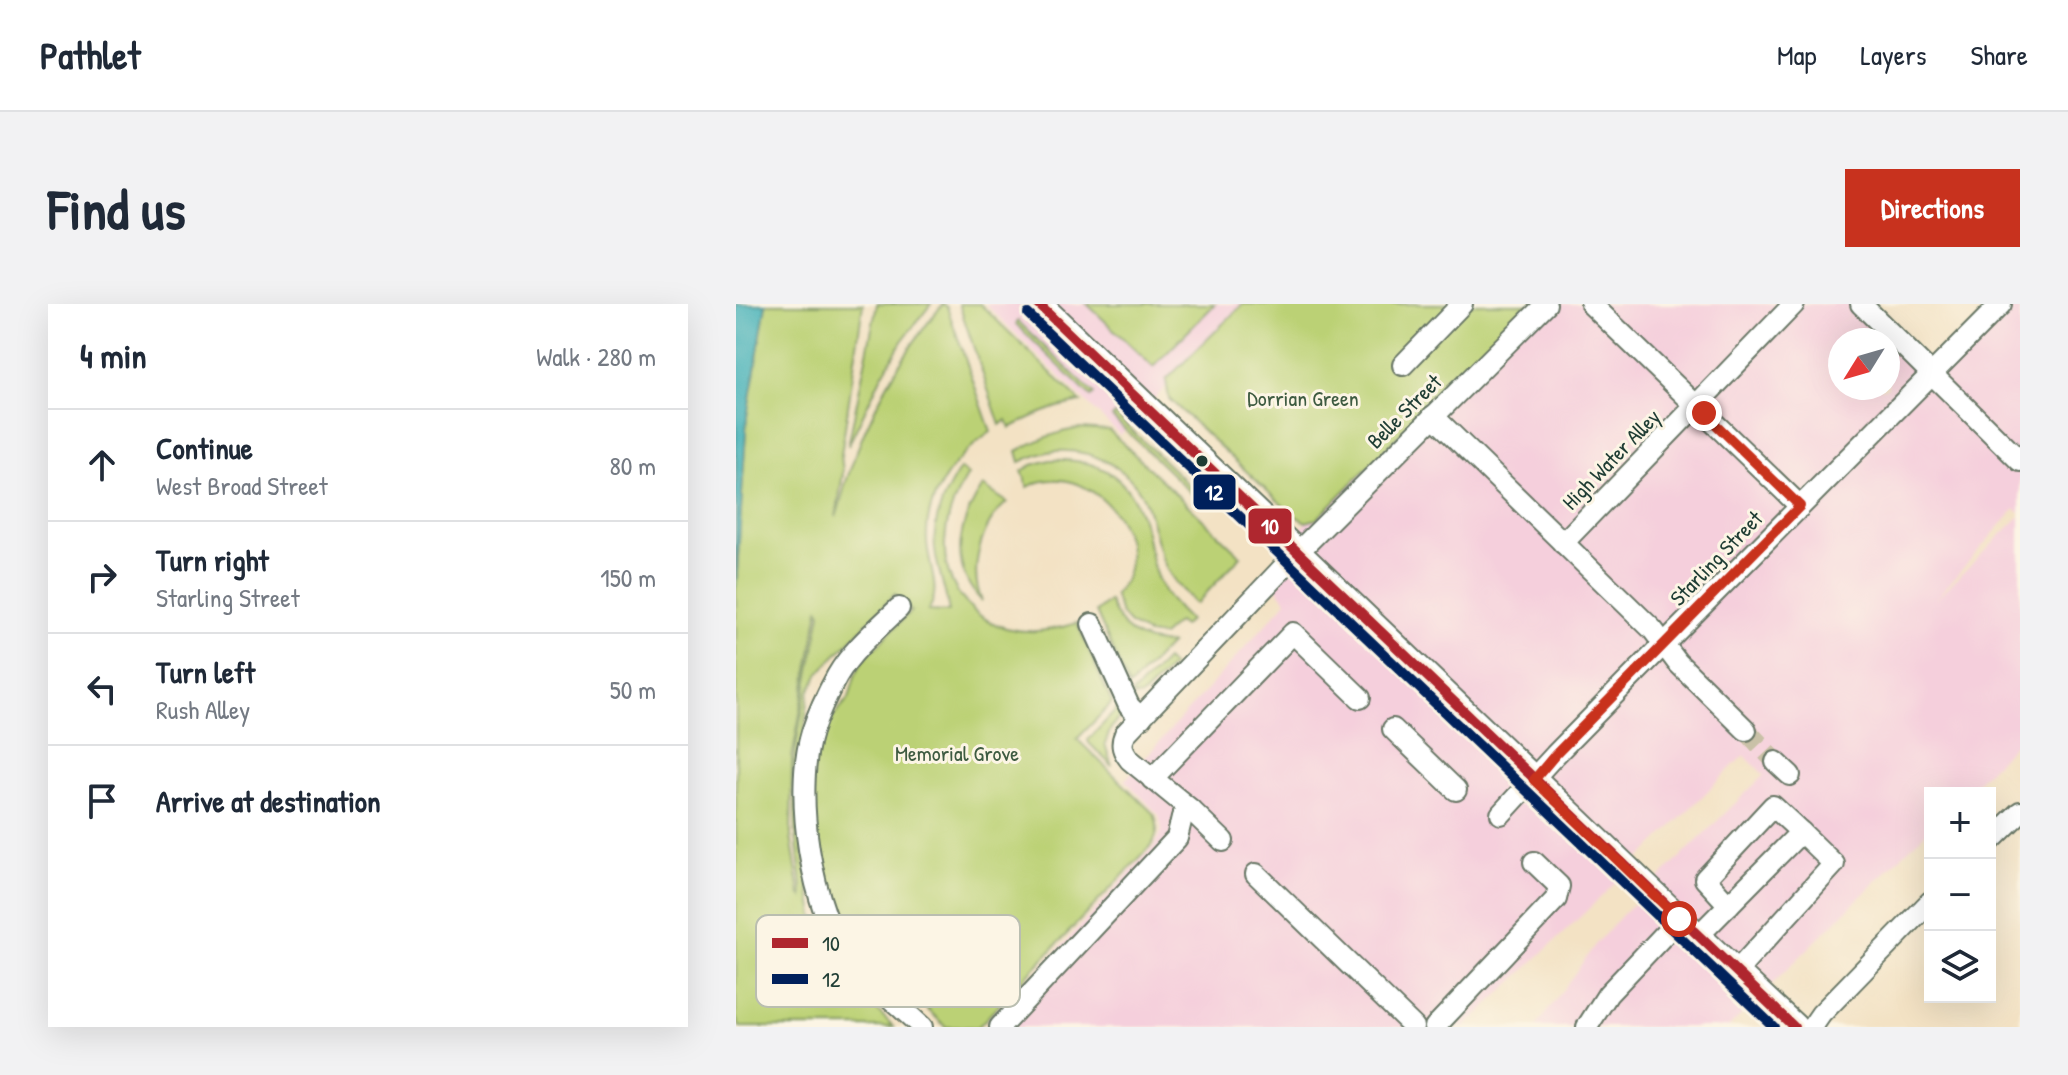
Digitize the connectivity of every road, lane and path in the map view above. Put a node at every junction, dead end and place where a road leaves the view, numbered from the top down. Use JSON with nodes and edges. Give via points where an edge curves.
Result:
{"nodes":[{"id":1,"x":1038,"y":304,"type":"edge"},
{"id":2,"x":1462,"y":304,"type":"edge"},
{"id":3,"x":1591,"y":304,"type":"edge"},
{"id":4,"x":1794,"y":304,"type":"edge"},
{"id":5,"x":1861,"y":304,"type":"edge"},
{"id":6,"x":2001,"y":304,"type":"edge"},
{"id":7,"x":1534,"y":308,"type":"edge"},
{"id":8,"x":1403,"y":365,"type":"dead end"},
{"id":9,"x":1932,"y":373,"type":"junction"},
{"id":10,"x":1696,"y":405,"type":"junction"},
{"id":11,"x":1433,"y":416,"type":"junction"},
{"id":12,"x":2020,"y":461,"type":"edge"},
{"id":13,"x":1800,"y":506,"type":"junction"},
{"id":14,"x":1563,"y":543,"type":"junction"},
{"id":15,"x":1297,"y":553,"type":"junction"},
{"id":16,"x":899,"y":608,"type":"dead end"},
{"id":17,"x":1092,"y":624,"type":"dead end"},
{"id":18,"x":1663,"y":645,"type":"junction"},
{"id":19,"x":1360,"y":698,"type":"dead end"},
{"id":20,"x":1141,"y":718,"type":"junction"},
{"id":21,"x":1393,"y":729,"type":"dead end"},
{"id":22,"x":1746,"y":730,"type":"tunnel mouth"},
{"id":23,"x":1152,"y":779,"type":"junction"},
{"id":24,"x":1534,"y":780,"type":"junction"},
{"id":25,"x":1456,"y":790,"type":"dead end"},
{"id":26,"x":1190,"y":809,"type":"junction"},
{"id":27,"x":2020,"y":812,"type":"edge"},
{"id":28,"x":1501,"y":814,"type":"dead end"},
{"id":29,"x":1801,"y":832,"type":"junction"},
{"id":30,"x":1996,"y":835,"type":"edge"},
{"id":31,"x":1223,"y":841,"type":"dead end"},
{"id":32,"x":1534,"y":862,"type":"dead end"},
{"id":33,"x":1256,"y":874,"type":"dead end"},
{"id":34,"x":1729,"y":905,"type":"junction"},
{"id":35,"x":1924,"y":908,"type":"edge"},
{"id":36,"x":825,"y":915,"type":"edge"},
{"id":37,"x":1688,"y":928,"type":"junction"},
{"id":38,"x":1736,"y":972,"type":"junction"},
{"id":39,"x":1020,"y":1006,"type":"edge"},
{"id":40,"x":900,"y":1007,"type":"edge"},
{"id":41,"x":1019,"y":1007,"type":"edge"},
{"id":42,"x":922,"y":1027,"type":"edge"},
{"id":43,"x":1000,"y":1027,"type":"edge"},
{"id":44,"x":1414,"y":1027,"type":"edge"},
{"id":45,"x":1435,"y":1027,"type":"edge"},
{"id":46,"x":1587,"y":1027,"type":"edge"},
{"id":47,"x":1794,"y":1027,"type":"edge"},
{"id":48,"x":1812,"y":1027,"type":"edge"}],
"edges":[{"from":1,"to":15,"type":"main road"},
{"from":2,"to":8,"type":"street"},
{"from":3,"to":10,"type":"street"},
{"from":4,"to":10,"type":"street","name":"High Water Alley"},
{"from":5,"to":9,"type":"street"},
{"from":6,"to":9,"type":"street","name":"Starling Street"},
{"from":7,"to":11,"type":"street","name":"Belle Street"},
{"from":9,"to":12,"type":"street"},
{"from":9,"to":13,"type":"street","name":"Starling Street"},
{"from":10,"to":13,"type":"street"},
{"from":10,"to":14,"type":"street","name":"High Water Alley"},
{"from":11,"to":14,"type":"street"},
{"from":11,"to":15,"type":"street","name":"Belle Street"},
{"from":13,"to":18,"type":"street","name":"Starling Street"},
{"from":14,"to":18,"type":"street"},
{"from":15,"to":20,"type":"street","name":"Belle Street"},
{"from":15,"to":24,"type":"main road"},
{"from":16,"to":36,"type":"street","via":[[839,673],[811,733],[806,809],[811,867]]},
{"from":17,"to":20,"type":"street","via":[[1129,706]]},
{"from":18,"to":22,"type":"street"},
{"from":18,"to":24,"type":"street","name":"Starling Street"},
{"from":19,"to":23,"type":"street","via":[[1293,633]]},
{"from":20,"to":23,"type":"street","name":"Belle Street","via":[[1125,734],[1123,752]]},
{"from":21,"to":25,"type":"street"},
{"from":23,"to":26,"type":"street"},
{"from":24,"to":28,"type":"street","name":"Starling Street"},
{"from":24,"to":37,"type":"main road"},
{"from":26,"to":31,"type":"street"},
{"from":26,"to":39,"type":"street","via":[[1182,817],[1177,838]]},
{"from":27,"to":30,"type":"street"},
{"from":29,"to":34,"type":"street"},
{"from":29,"to":34,"type":"street","via":[[1773,806],[1705,879]]},
{"from":29,"to":38,"type":"street","via":[[1834,864]]},
{"from":32,"to":45,"type":"street","via":[[1559,886],[1556,899]]},
{"from":33,"to":44,"type":"street"},
{"from":34,"to":37,"type":"street"},
{"from":35,"to":48,"type":"street"},
{"from":37,"to":38,"type":"main road"},
{"from":37,"to":46,"type":"street","via":[[1608,994]]},
{"from":38,"to":47,"type":"main road"},
{"from":40,"to":42,"type":"street"},
{"from":41,"to":43,"type":"street"}]}
